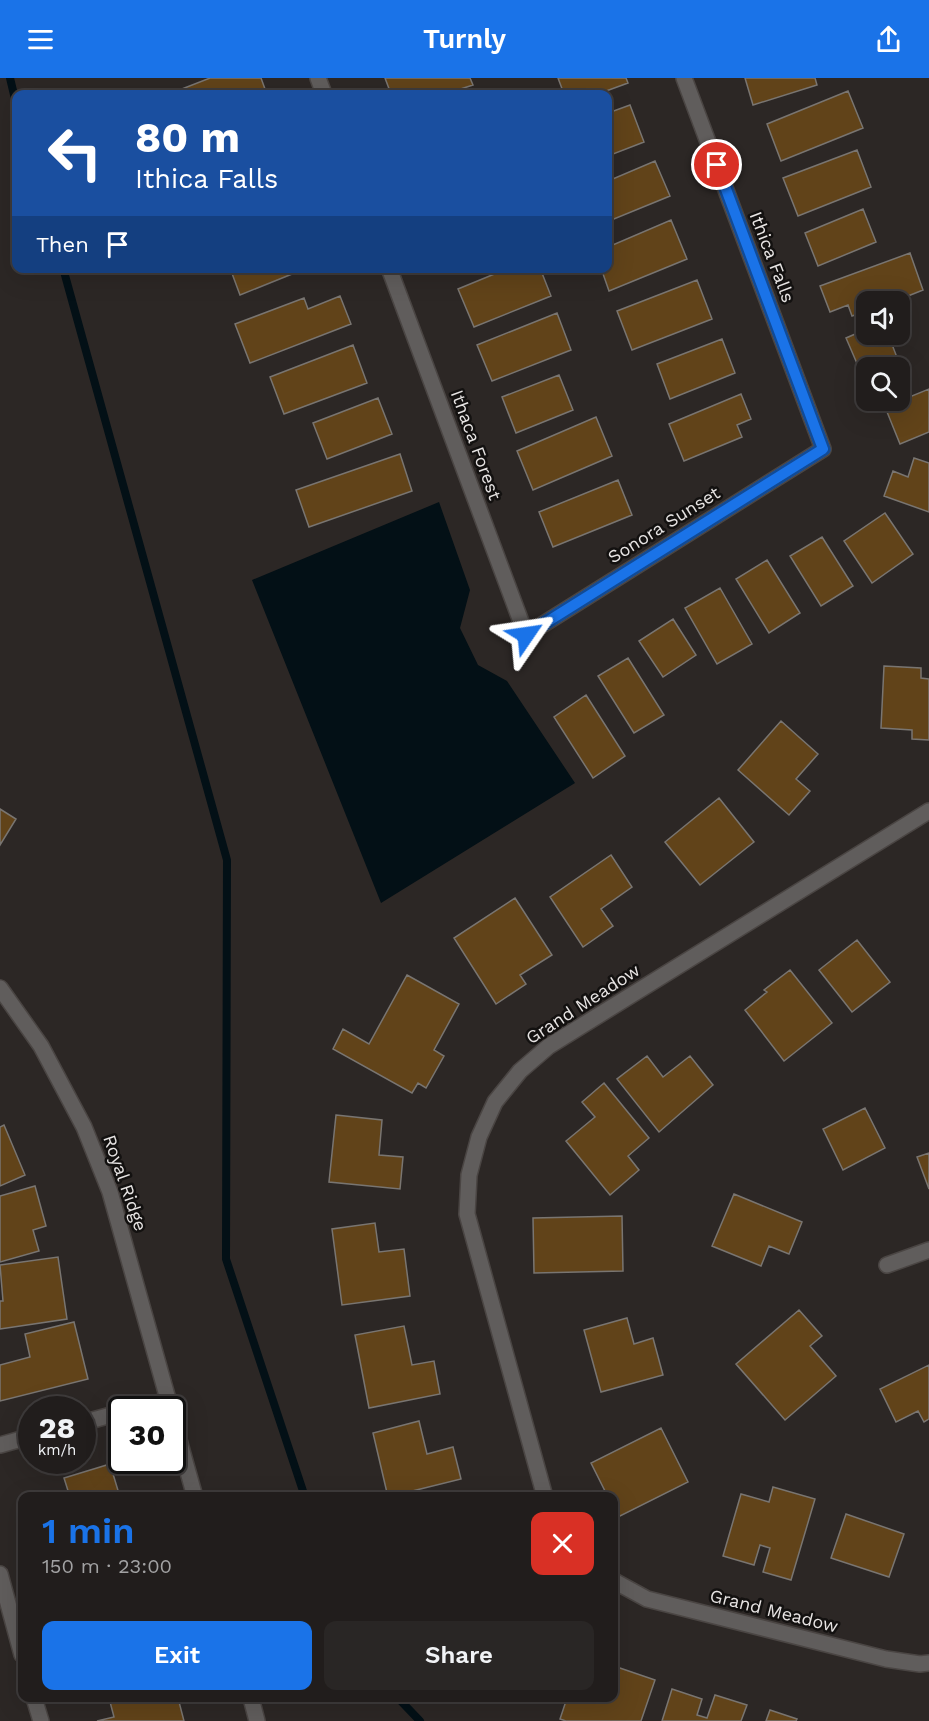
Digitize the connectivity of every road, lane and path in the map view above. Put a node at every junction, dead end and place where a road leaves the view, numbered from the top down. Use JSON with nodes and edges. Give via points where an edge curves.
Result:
{"nodes":[{"id":1,"x":684,"y":78,"type":"edge"},
{"id":2,"x":391,"y":273,"type":"edge"},
{"id":3,"x":823,"y":449,"type":"joint"},
{"id":4,"x":526,"y":635,"type":"joint"},
{"id":5,"x":929,"y":810,"type":"edge"},
{"id":6,"x":0,"y":988,"type":"edge"},
{"id":7,"x":929,"y":1250,"type":"edge"},
{"id":8,"x":887,"y":1265,"type":"dead end"},
{"id":9,"x":168,"y":1396,"type":"edge"},
{"id":10,"x":18,"y":1440,"type":"edge"},
{"id":11,"x":0,"y":1444,"type":"edge"},
{"id":12,"x":186,"y":1464,"type":"edge"},
{"id":13,"x":194,"y":1492,"type":"edge"},
{"id":14,"x":544,"y":1492,"type":"edge"},
{"id":15,"x":0,"y":1574,"type":"edge"},
{"id":16,"x":618,"y":1583,"type":"edge"},
{"id":17,"x":18,"y":1640,"type":"edge"},
{"id":18,"x":929,"y":1663,"type":"edge"},
{"id":19,"x":35,"y":1702,"type":"edge"},
{"id":20,"x":252,"y":1702,"type":"edge"},
{"id":21,"x":41,"y":1721,"type":"edge"},
{"id":22,"x":257,"y":1721,"type":"edge"}],
"edges":[{"from":1,"to":3,"type":"street","name":"Ithica Falls"},
{"from":2,"to":4,"type":"street","name":"Ithaca Forest"},
{"from":3,"to":4,"type":"street","name":"Sonora Sunset"},
{"from":5,"to":14,"type":"street","name":"Grand Meadow","via":[[549,1046],[520,1071],[495,1102],[479,1137],[469,1175],[467,1214]]},
{"from":6,"to":9,"type":"street","name":"Royal Ridge","via":[[41,1046],[84,1127],[110,1192]]},
{"from":7,"to":8,"type":"street"},
{"from":10,"to":11,"type":"street"},
{"from":12,"to":13,"type":"street","name":"Royal Ridge"},
{"from":15,"to":17,"type":"street"},
{"from":16,"to":18,"type":"street","name":"Grand Meadow","via":[[647,1599],[886,1659]]},
{"from":19,"to":21,"type":"street"},
{"from":20,"to":22,"type":"street"}]}
